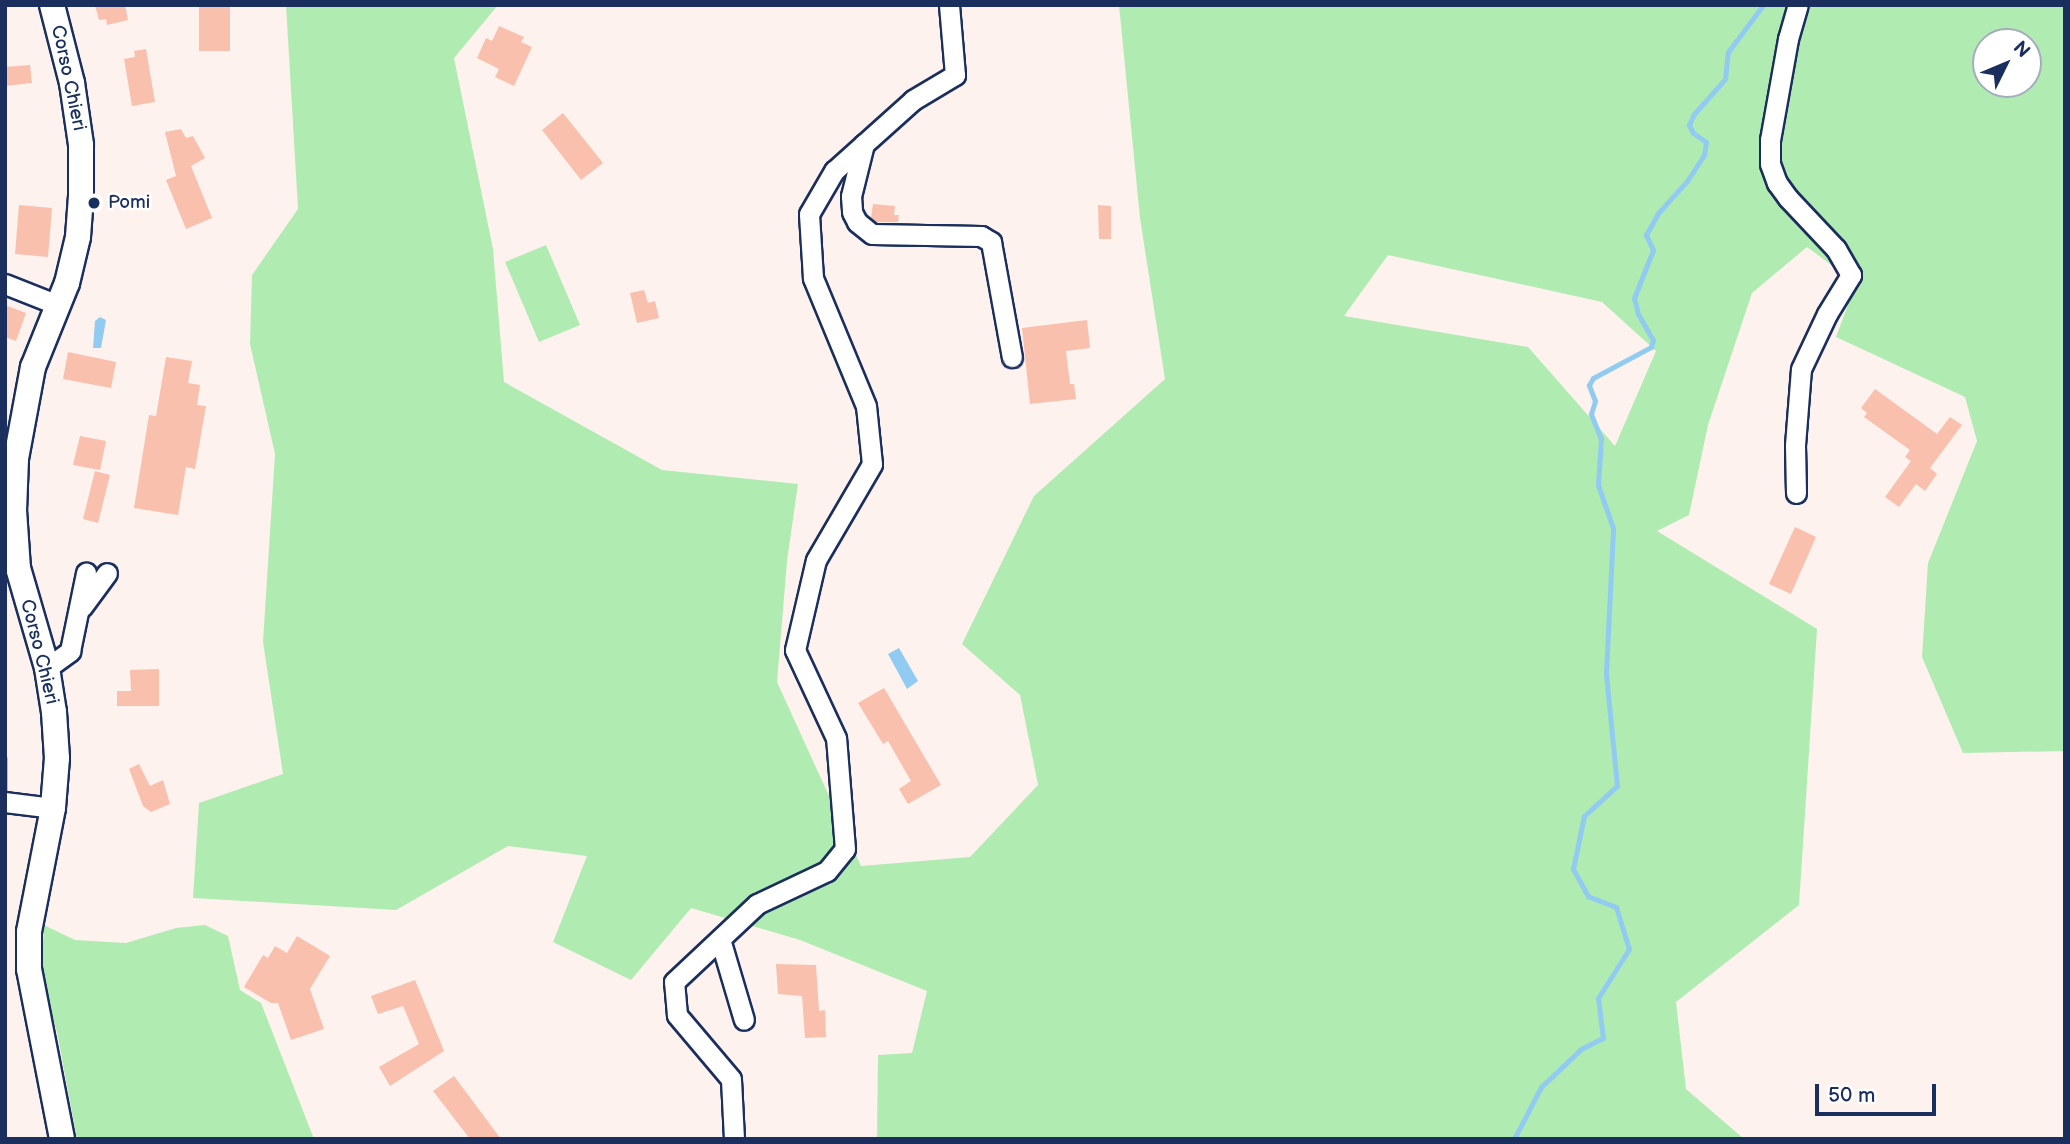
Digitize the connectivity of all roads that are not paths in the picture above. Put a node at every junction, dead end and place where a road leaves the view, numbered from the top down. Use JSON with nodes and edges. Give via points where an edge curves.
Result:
{"nodes":[{"id":1,"x":52,"y":5,"type":"edge"},
{"id":2,"x":949,"y":5,"type":"edge"},
{"id":3,"x":1798,"y":5,"type":"edge"},
{"id":4,"x":864,"y":143,"type":"junction"},
{"id":5,"x":5,"y":284,"type":"edge"},
{"id":6,"x":58,"y":305,"type":"junction"},
{"id":7,"x":1012,"y":357,"type":"dead end"},
{"id":8,"x":1796,"y":493,"type":"dead end"},
{"id":9,"x":86,"y":573,"type":"dead end"},
{"id":10,"x":107,"y":573,"type":"dead end"},
{"id":11,"x":79,"y":610,"type":"junction"},
{"id":12,"x":47,"y":668,"type":"junction"},
{"id":13,"x":11,"y":802,"type":"edge"},
{"id":14,"x":53,"y":808,"type":"junction"},
{"id":15,"x":720,"y":939,"type":"junction"},
{"id":16,"x":744,"y":1020,"type":"dead end"},
{"id":17,"x":62,"y":1139,"type":"edge"},
{"id":18,"x":734,"y":1139,"type":"edge"}],
"edges":[{"from":1,"to":6,"type":"main road","name":"Corso Chieri","via":[[67,60],[81,145],[78,237]]},
{"from":2,"to":4,"type":"street","via":[[955,75],[913,100]]},
{"from":3,"to":8,"type":"street","via":[[1770,140],[1770,164],[1777,183],[1836,249],[1851,275],[1801,369]]},
{"from":4,"to":7,"type":"street","via":[[851,196],[857,222],[872,234],[981,236],[991,242]]},
{"from":4,"to":15,"type":"street","via":[[834,171],[809,214],[813,278],[866,406],[872,464],[816,560],[795,650],[836,738],[845,849],[827,871],[757,904]]},
{"from":5,"to":6,"type":"street"},
{"from":6,"to":12,"type":"main road","name":"Corso Chieri","via":[[33,367],[16,459],[14,510],[18,568]]},
{"from":9,"to":11,"type":"street"},
{"from":10,"to":11,"type":"street"},
{"from":11,"to":12,"type":"street","via":[[69,651]]},
{"from":12,"to":14,"type":"main road","name":"Corso Chieri","via":[[57,758]]},
{"from":13,"to":14,"type":"street"},
{"from":14,"to":17,"type":"main road","name":"Corso Chieri","via":[[29,932],[29,969]]},
{"from":15,"to":16,"type":"street"},
{"from":15,"to":18,"type":"street","via":[[674,982],[677,1015],[731,1079]]}]}
